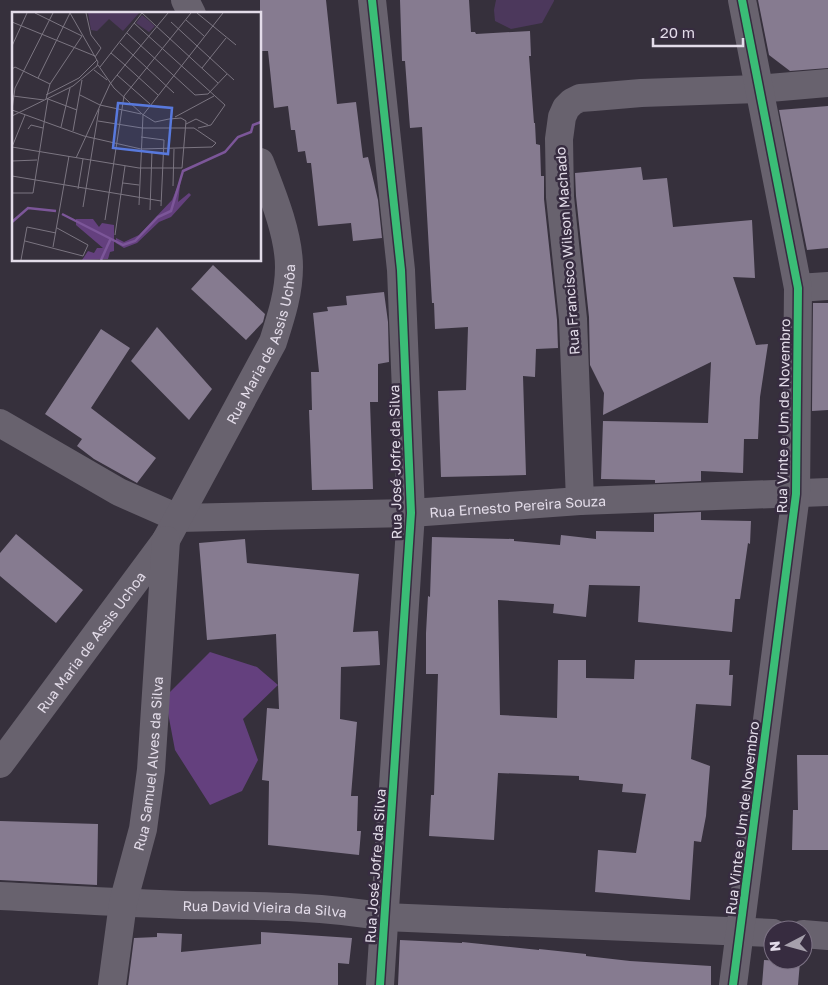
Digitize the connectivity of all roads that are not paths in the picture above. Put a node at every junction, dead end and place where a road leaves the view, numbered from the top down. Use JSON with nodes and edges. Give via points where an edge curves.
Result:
{"nodes":[{"id":1,"x":185,"y":0,"type":"edge"},
{"id":2,"x":372,"y":0,"type":"edge"},
{"id":3,"x":742,"y":0,"type":"edge"},
{"id":4,"x":191,"y":12,"type":"edge"},
{"id":5,"x":828,"y":83,"type":"edge"},
{"id":6,"x":758,"y":88,"type":"junction"},
{"id":7,"x":261,"y":165,"type":"edge"},
{"id":8,"x":828,"y":286,"type":"edge"},
{"id":9,"x":798,"y":288,"type":"junction"},
{"id":10,"x":0,"y":423,"type":"edge"},
{"id":11,"x":828,"y":492,"type":"edge"},
{"id":12,"x":796,"y":494,"type":"junction"},
{"id":13,"x":580,"y":501,"type":"junction"},
{"id":14,"x":411,"y":513,"type":"junction"},
{"id":15,"x":172,"y":529,"type":"junction"},
{"id":16,"x":0,"y":764,"type":"edge"},
{"id":17,"x":0,"y":896,"type":"edge"},
{"id":18,"x":123,"y":903,"type":"junction"},
{"id":19,"x":384,"y":917,"type":"junction"},
{"id":20,"x":740,"y":932,"type":"junction"},
{"id":21,"x":763,"y":933,"type":"edge"},
{"id":22,"x":813,"y":935,"type":"edge"},
{"id":23,"x":828,"y":936,"type":"edge"},
{"id":24,"x":112,"y":985,"type":"edge"},
{"id":25,"x":380,"y":985,"type":"edge"},
{"id":26,"x":733,"y":985,"type":"edge"}],
"edges":[{"from":1,"to":4,"type":"street"},
{"from":2,"to":14,"type":"street","name":"Rua José Jofre da Silva","via":[[401,270]]},
{"from":3,"to":6,"type":"street","name":"Rua Vinte e Um de Novembro"},
{"from":5,"to":6,"type":"street","name":"Rua Francisco Wilson Machado"},
{"from":6,"to":9,"type":"street","name":"Rua Vinte e Um de Novembro"},
{"from":6,"to":13,"type":"street","name":"Rua Francisco Wilson Machado","via":[[580,98],[566,108],[562,117],[560,197],[573,319]]},
{"from":7,"to":15,"type":"street","name":"Rua Maria de Assis Uchôa","via":[[274,198],[289,265],[282,317],[273,342]]},
{"from":8,"to":9,"type":"street"},
{"from":9,"to":12,"type":"street","name":"Rua Vinte e Um de Novembro"},
{"from":10,"to":15,"type":"street","via":[[111,487]]},
{"from":11,"to":12,"type":"street","name":"Rua Ernesto Pereira Souza"},
{"from":12,"to":13,"type":"street","name":"Rua Ernesto Pereira Souza"},
{"from":12,"to":20,"type":"street","name":"Rua Vinte e Um de Novembro"},
{"from":13,"to":14,"type":"street","name":"Rua Ernesto Pereira Souza"},
{"from":14,"to":15,"type":"street","name":"Rua Ernesto Pereira Souza"},
{"from":14,"to":19,"type":"street","name":"Rua José Jofre da Silva"},
{"from":15,"to":16,"type":"street","name":"Rua Maria de Assis Uchoa"},
{"from":15,"to":18,"type":"street","name":"Rua Samuel Alves da Silva","via":[[151,770],[143,829]]},
{"from":17,"to":18,"type":"street","name":"Rua David Vieira da Silva"},
{"from":18,"to":19,"type":"street","name":"Rua David Vieira da Silva","via":[[264,906]]},
{"from":18,"to":24,"type":"street","name":"Rua Samuel Alves da Silva"},
{"from":19,"to":20,"type":"street","name":"Rua David Vieira da Silva"},
{"from":19,"to":25,"type":"street","name":"Rua José Jofre da Silva"},
{"from":20,"to":21,"type":"street","name":"Rua David Vieira da Silva"},
{"from":20,"to":26,"type":"street","name":"Rua Vinte e Um de Novembro"},
{"from":22,"to":23,"type":"street"}]}
